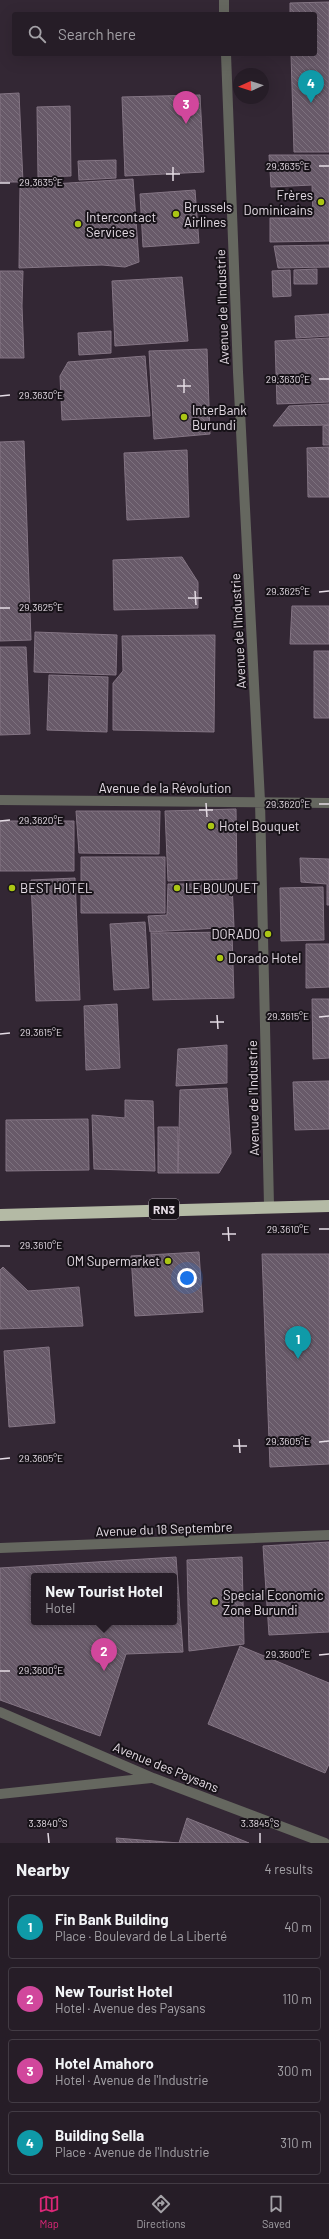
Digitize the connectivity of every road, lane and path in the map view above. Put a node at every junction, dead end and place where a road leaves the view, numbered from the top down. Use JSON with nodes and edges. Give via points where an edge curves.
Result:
{"nodes":[{"id":1,"x":224,"y":0,"type":"edge"},
{"id":2,"x":224,"y":12,"type":"edge"},
{"id":3,"x":226,"y":56,"type":"edge"},
{"id":4,"x":0,"y":800,"type":"edge"},
{"id":5,"x":260,"y":801,"type":"junction"},
{"id":6,"x":329,"y":803,"type":"edge"},
{"id":7,"x":268,"y":1206,"type":"junction"},
{"id":8,"x":329,"y":1206,"type":"edge"},
{"id":9,"x":0,"y":1215,"type":"edge"},
{"id":10,"x":329,"y":1535,"type":"edge"},
{"id":11,"x":0,"y":1548,"type":"edge"},
{"id":12,"x":0,"y":1712,"type":"edge"},
{"id":13,"x":153,"y":1778,"type":"junction"},
{"id":14,"x":0,"y":1794,"type":"edge"},
{"id":15,"x":325,"y":1843,"type":"edge"}],
"edges":[{"from":1,"to":2,"type":"street"},
{"from":3,"to":5,"type":"street","name":"Avenue de l'Industrie","via":[[238,372]]},
{"from":4,"to":5,"type":"street","name":"Avenue de la Révolution"},
{"from":5,"to":6,"type":"street","name":"Avenue de la Révolution"},
{"from":5,"to":7,"type":"street","name":"Avenue de l'Industrie"},
{"from":7,"to":8,"type":"highway","number":"RN3"},
{"from":7,"to":9,"type":"highway","number":"RN3"},
{"from":10,"to":11,"type":"street","name":"Avenue du 18 Septembre"},
{"from":12,"to":13,"type":"street","name":"Avenue des Paysans"},
{"from":13,"to":14,"type":"street"},
{"from":13,"to":15,"type":"street","name":"Avenue des Paysans"}]}
